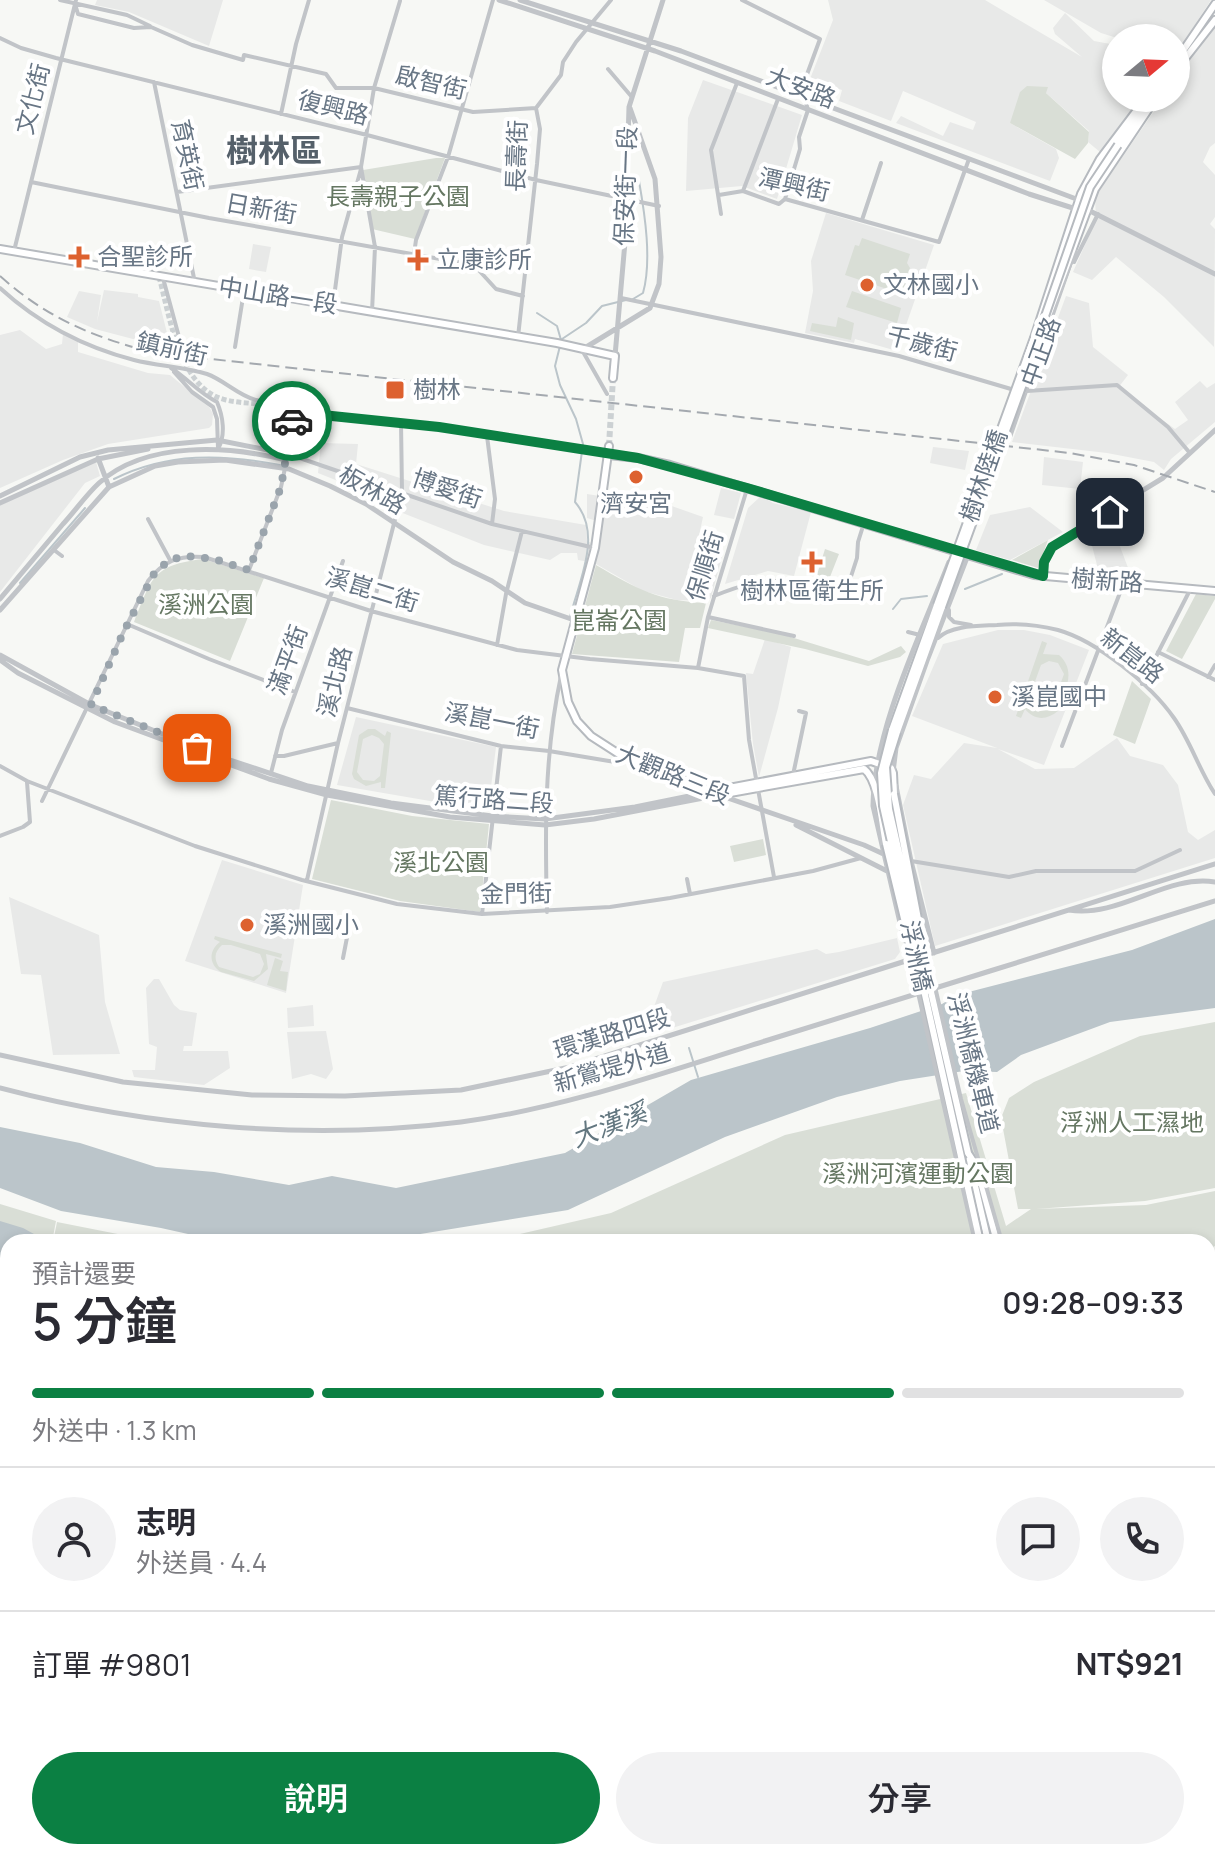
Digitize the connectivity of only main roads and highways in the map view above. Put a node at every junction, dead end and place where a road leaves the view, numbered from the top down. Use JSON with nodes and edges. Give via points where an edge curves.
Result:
{"nodes":[{"id":1,"x":1215,"y":4,"type":"edge"},
{"id":2,"x":1215,"y":20,"type":"edge"},
{"id":3,"x":1190,"y":41,"type":"edge"},
{"id":4,"x":1190,"y":52,"type":"edge"},
{"id":5,"x":1139,"y":112,"type":"edge"},
{"id":6,"x":1141,"y":112,"type":"edge"},
{"id":7,"x":1142,"y":112,"type":"edge"},
{"id":8,"x":0,"y":249,"type":"edge"},
{"id":9,"x":1037,"y":339,"type":"junction"},
{"id":10,"x":615,"y":356,"type":"joint"},
{"id":11,"x":613,"y":378,"type":"tunnel mouth"},
{"id":12,"x":609,"y":446,"type":"tunnel mouth"},
{"id":13,"x":608,"y":455,"type":"junction"},
{"id":14,"x":1215,"y":591,"type":"edge"},
{"id":15,"x":915,"y":672,"type":"joint"},
{"id":16,"x":758,"y":785,"type":"junction"},
{"id":17,"x":710,"y":791,"type":"junction"},
{"id":18,"x":925,"y":979,"type":"junction"},
{"id":19,"x":968,"y":1153,"type":"junction"},
{"id":20,"x":975,"y":1234,"type":"edge"},
{"id":21,"x":986,"y":1234,"type":"edge"},
{"id":22,"x":998,"y":1234,"type":"edge"}],
"edges":[{"from":1,"to":3,"type":"main road"},
{"from":2,"to":4,"type":"main road"},
{"from":5,"to":9,"type":"main road","name":"樹林陸橋","via":[[1100,159],[1079,200]]},
{"from":6,"to":9,"type":"main road","name":"樹林陸橋","bridge":true,"via":[[1090,187]]},
{"from":7,"to":9,"type":"main road","name":"樹林陸橋","via":[[1095,189]]},
{"from":8,"to":10,"type":"main road","name":"中山路一段"},
{"from":9,"to":15,"type":"main road","name":"樹林陸橋","bridge":true},
{"from":10,"to":11,"type":"main road","name":"保安街一段"},
{"from":12,"to":13,"type":"main road"},
{"from":13,"to":14,"type":"main road","name":"樹新路","via":[[638,458],[747,488],[1043,576]]},
{"from":13,"to":17,"type":"main road","name":"大觀路三段","via":[[594,548],[562,670],[564,687],[577,721],[607,748]]},
{"from":15,"to":18,"type":"main road","name":"浮洲橋","bridge":true,"via":[[883,760],[881,789]]},
{"from":16,"to":17,"type":"main road"},
{"from":16,"to":17,"type":"main road","name":"大觀路三段","via":[[719,795]]},
{"from":16,"to":18,"type":"main road","bridge":true,"via":[[864,769],[870,774],[913,959]]},
{"from":16,"to":18,"type":"main road","bridge":true,"via":[[886,764],[893,773],[924,939]]},
{"from":18,"to":19,"type":"main road","name":"浮洲橋","bridge":true},
{"from":18,"to":20,"type":"main road","name":"浮洲橋","bridge":true},
{"from":19,"to":21,"type":"main road","name":"浮洲橋"},
{"from":19,"to":22,"type":"main road","name":"浮洲橋","bridge":true}]}
